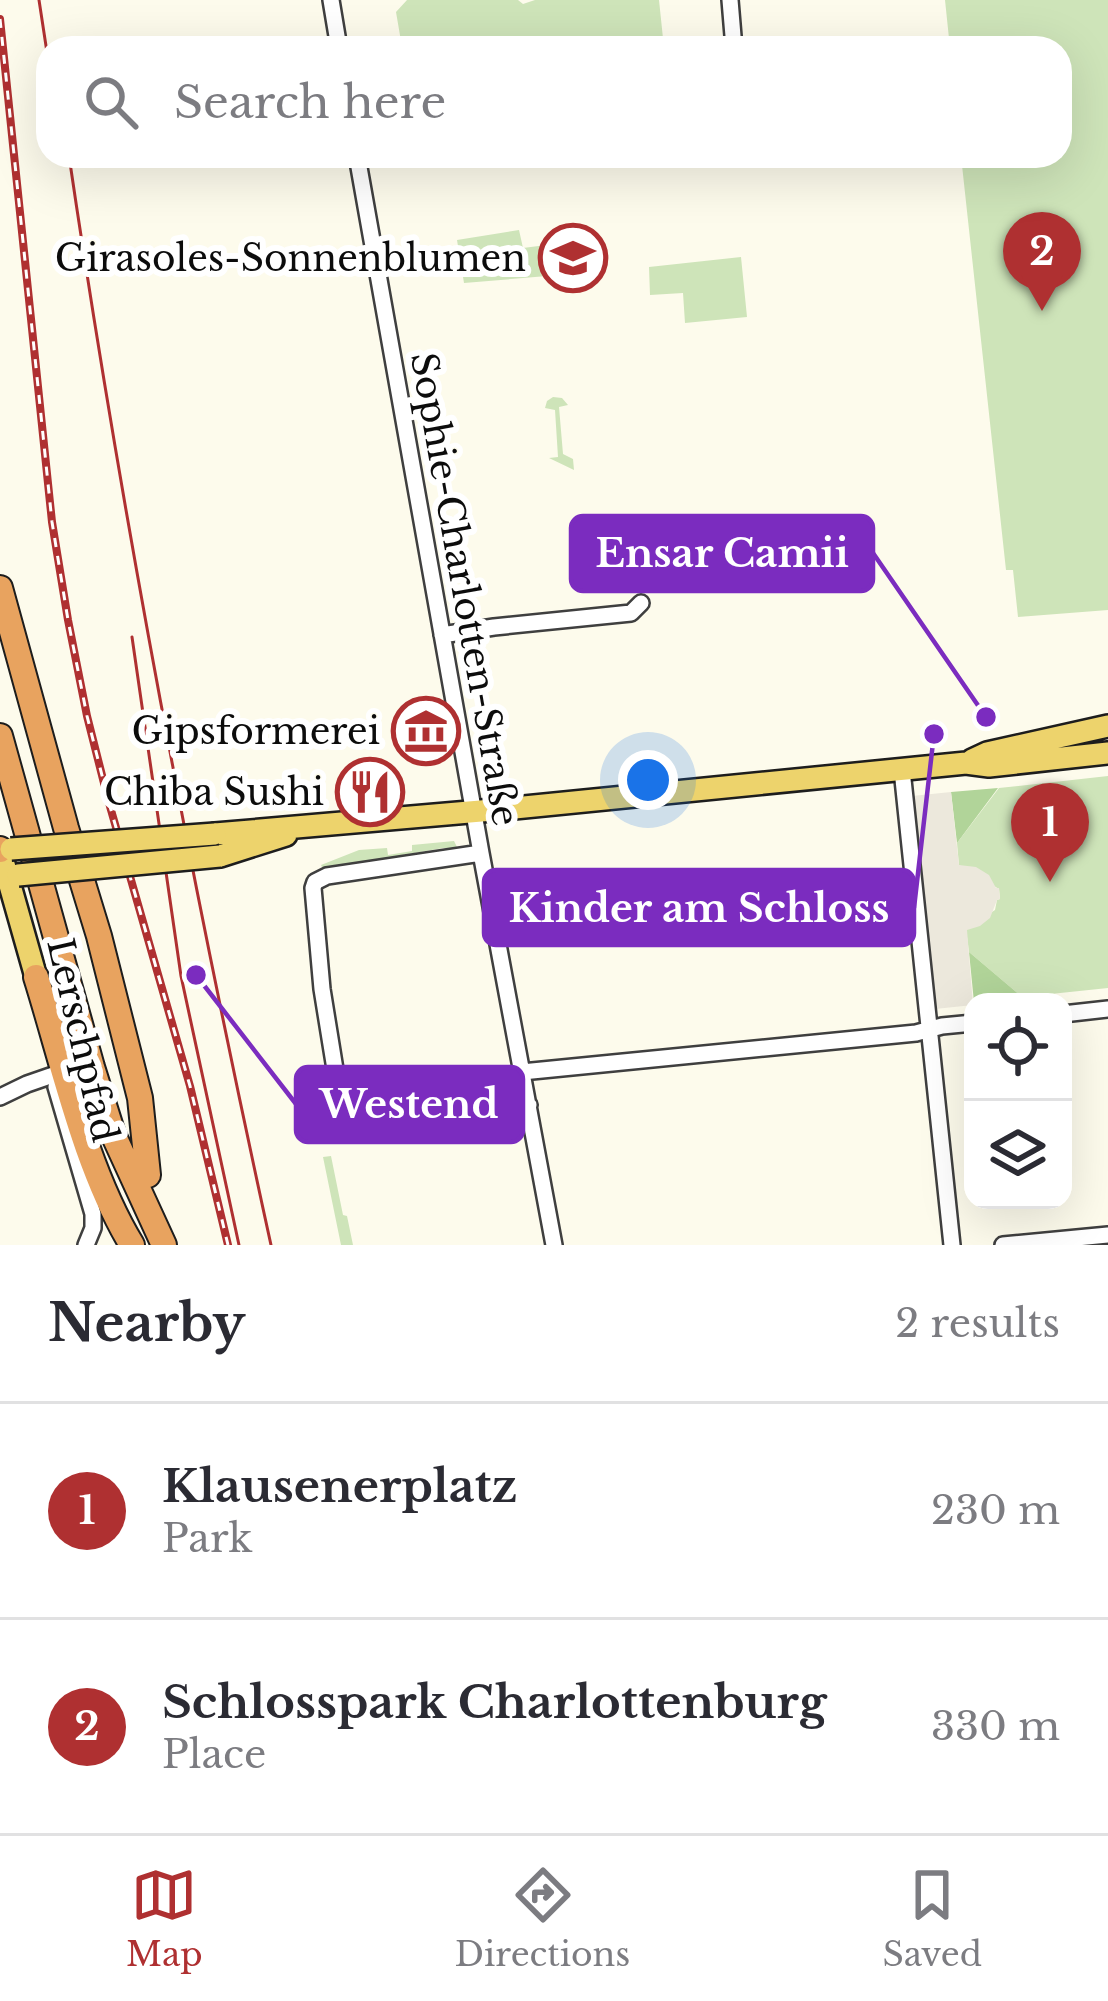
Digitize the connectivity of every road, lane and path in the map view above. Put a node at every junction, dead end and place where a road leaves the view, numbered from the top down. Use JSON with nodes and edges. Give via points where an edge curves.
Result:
{"nodes":[{"id":1,"x":331,"y":0,"type":"edge"},
{"id":2,"x":730,"y":0,"type":"edge"},
{"id":3,"x":337,"y":36,"type":"edge"},
{"id":4,"x":733,"y":36,"type":"edge"},
{"id":5,"x":359,"y":168,"type":"edge"},
{"id":6,"x":0,"y":588,"type":"edge"},
{"id":7,"x":641,"y":603,"type":"dead end"},
{"id":8,"x":442,"y":635,"type":"junction"},
{"id":9,"x":1108,"y":726,"type":"edge"},
{"id":10,"x":0,"y":736,"type":"edge"},
{"id":11,"x":1108,"y":753,"type":"edge"},
{"id":12,"x":966,"y":763,"type":"junction"},
{"id":13,"x":902,"y":770,"type":"junction"},
{"id":14,"x":0,"y":772,"type":"edge"},
{"id":15,"x":474,"y":812,"type":"junction"},
{"id":16,"x":68,"y":834,"type":"junction"},
{"id":17,"x":217,"y":845,"type":"junction"},
{"id":18,"x":3,"y":850,"type":"edge"},
{"id":19,"x":481,"y":853,"type":"junction"},
{"id":20,"x":8,"y":876,"type":"edge"},
{"id":21,"x":82,"y":881,"type":"junction"},
{"id":22,"x":36,"y":977,"type":"junction"},
{"id":23,"x":1108,"y":1009,"type":"edge"},
{"id":24,"x":1072,"y":1013,"type":"edge"},
{"id":25,"x":964,"y":1024,"type":"edge"},
{"id":26,"x":928,"y":1030,"type":"junction"},
{"id":27,"x":522,"y":1072,"type":"junction"},
{"id":28,"x":53,"y":1076,"type":"junction"},
{"id":29,"x":0,"y":1097,"type":"edge"},
{"id":30,"x":529,"y":1106,"type":"junction"},
{"id":31,"x":148,"y":1174,"type":"dead end"},
{"id":32,"x":1108,"y":1235,"type":"edge"},
{"id":33,"x":86,"y":1245,"type":"edge"},
{"id":34,"x":132,"y":1245,"type":"edge"},
{"id":35,"x":152,"y":1245,"type":"edge"},
{"id":36,"x":164,"y":1245,"type":"edge"},
{"id":37,"x":554,"y":1245,"type":"edge"},
{"id":38,"x":952,"y":1245,"type":"edge"},
{"id":39,"x":1003,"y":1245,"type":"edge"}],
"edges":[{"from":1,"to":3,"type":"street"},
{"from":2,"to":4,"type":"street"},
{"from":5,"to":8,"type":"street","name":"Sophie-Charlotten-Straße"},
{"from":6,"to":16,"type":"highway"},
{"from":7,"to":8,"type":"street","via":[[631,613]]},
{"from":8,"to":15,"type":"street","name":"Sophie-Charlotten-Straße"},
{"from":9,"to":12,"type":"main road"},
{"from":10,"to":36,"type":"highway","via":[[99,1089]]},
{"from":11,"to":12,"type":"main road"},
{"from":12,"to":13,"type":"main road"},
{"from":13,"to":15,"type":"main road"},
{"from":13,"to":26,"type":"street"},
{"from":14,"to":35,"type":"highway","via":[[88,1091]]},
{"from":15,"to":17,"type":"main road","via":[[308,826]]},
{"from":15,"to":19,"type":"street","name":"Sophie-Charlotten-Straße"},
{"from":16,"to":17,"type":"main road","bridge":true},
{"from":16,"to":18,"type":"main road","bridge":true},
{"from":16,"to":21,"type":"highway","bridge":true},
{"from":17,"to":21,"type":"main road","bridge":true},
{"from":18,"to":20,"type":"main road","name":"Lerschpfad"},
{"from":19,"to":27,"type":"street","name":"Sophie-Charlotten-Straße"},
{"from":19,"to":30,"type":"street","via":[[315,882],[340,1100],[360,1119]]},
{"from":20,"to":21,"type":"main road","bridge":true},
{"from":20,"to":22,"type":"main road","name":"Lerschpfad"},
{"from":21,"to":31,"type":"highway","via":[[140,1098]]},
{"from":22,"to":28,"type":"street","name":"Lerschpfad"},
{"from":22,"to":34,"type":"highway","via":[[93,1163]]},
{"from":23,"to":24,"type":"street"},
{"from":25,"to":26,"type":"street"},
{"from":26,"to":27,"type":"street"},
{"from":26,"to":38,"type":"street"},
{"from":27,"to":30,"type":"street","name":"Sophie-Charlotten-Straße"},
{"from":28,"to":29,"type":"street"},
{"from":28,"to":33,"type":"street","name":"Lerschpfad","via":[[93,1214]]},
{"from":30,"to":37,"type":"street","name":"Sophie-Charlotten-Straße"},
{"from":32,"to":39,"type":"street"}]}
